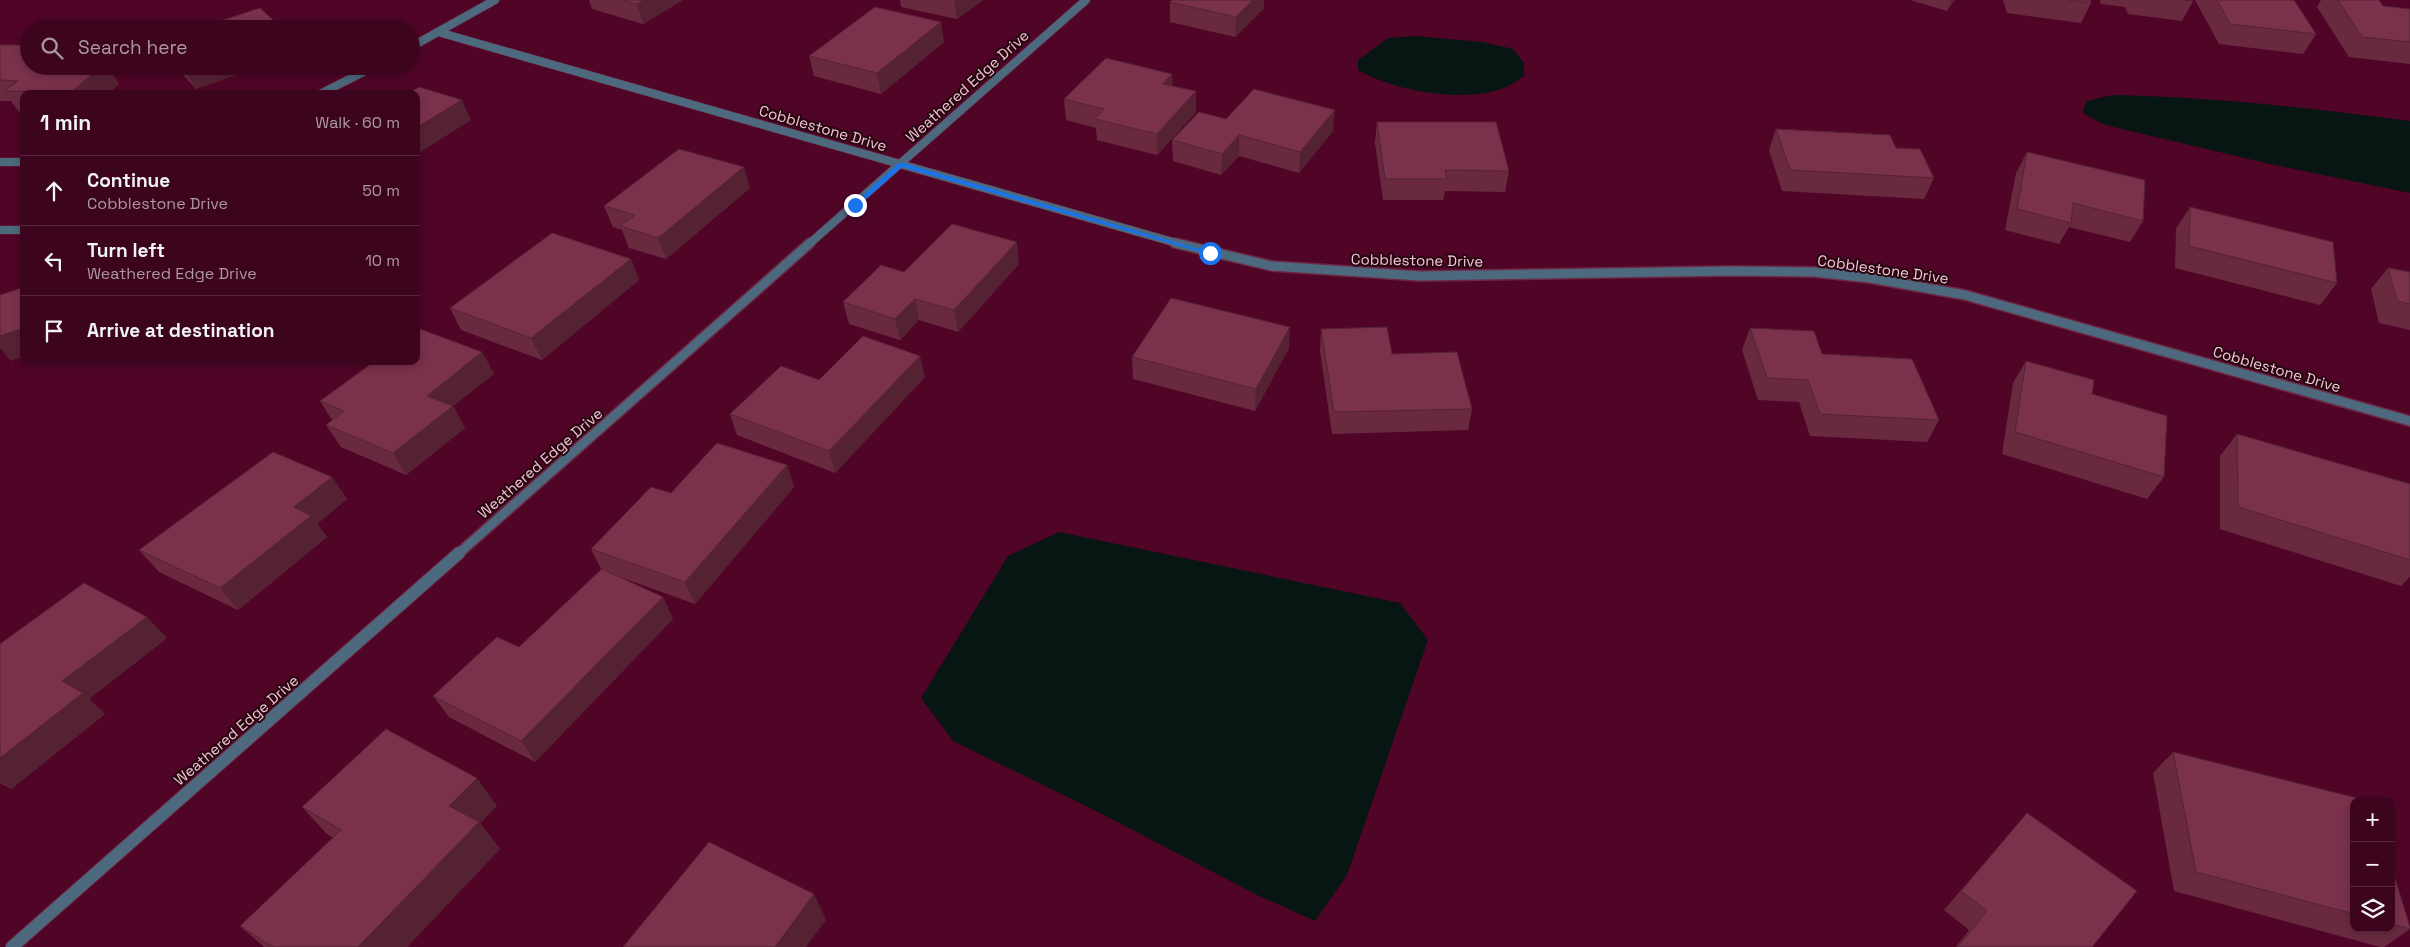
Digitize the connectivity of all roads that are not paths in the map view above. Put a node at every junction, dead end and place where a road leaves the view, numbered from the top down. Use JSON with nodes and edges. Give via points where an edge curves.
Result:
{"nodes":[{"id":1,"x":495,"y":0,"type":"edge"},
{"id":2,"x":1086,"y":0,"type":"edge"},
{"id":3,"x":438,"y":32,"type":"junction"},
{"id":4,"x":420,"y":41,"type":"edge"},
{"id":5,"x":357,"y":75,"type":"edge"},
{"id":6,"x":328,"y":90,"type":"edge"},
{"id":7,"x":0,"y":162,"type":"edge"},
{"id":8,"x":20,"y":162,"type":"edge"},
{"id":9,"x":901,"y":164,"type":"junction"},
{"id":10,"x":0,"y":230,"type":"edge"},
{"id":11,"x":20,"y":230,"type":"edge"},
{"id":12,"x":2410,"y":420,"type":"edge"},
{"id":13,"x":12,"y":947,"type":"edge"}],
"edges":[{"from":1,"to":3,"type":"street"},
{"from":2,"to":9,"type":"street","name":"Weathered Edge Drive"},
{"from":3,"to":4,"type":"street"},
{"from":3,"to":9,"type":"street","name":"Cobblestone Drive"},
{"from":5,"to":6,"type":"street"},
{"from":7,"to":8,"type":"street"},
{"from":9,"to":12,"type":"street","name":"Cobblestone Drive","via":[[1210,253],[1272,266],[1420,276],[1731,271],[1814,272],[1870,278],[1965,295]]},
{"from":9,"to":13,"type":"street","name":"Weathered Edge Drive"},
{"from":10,"to":11,"type":"street"}]}
